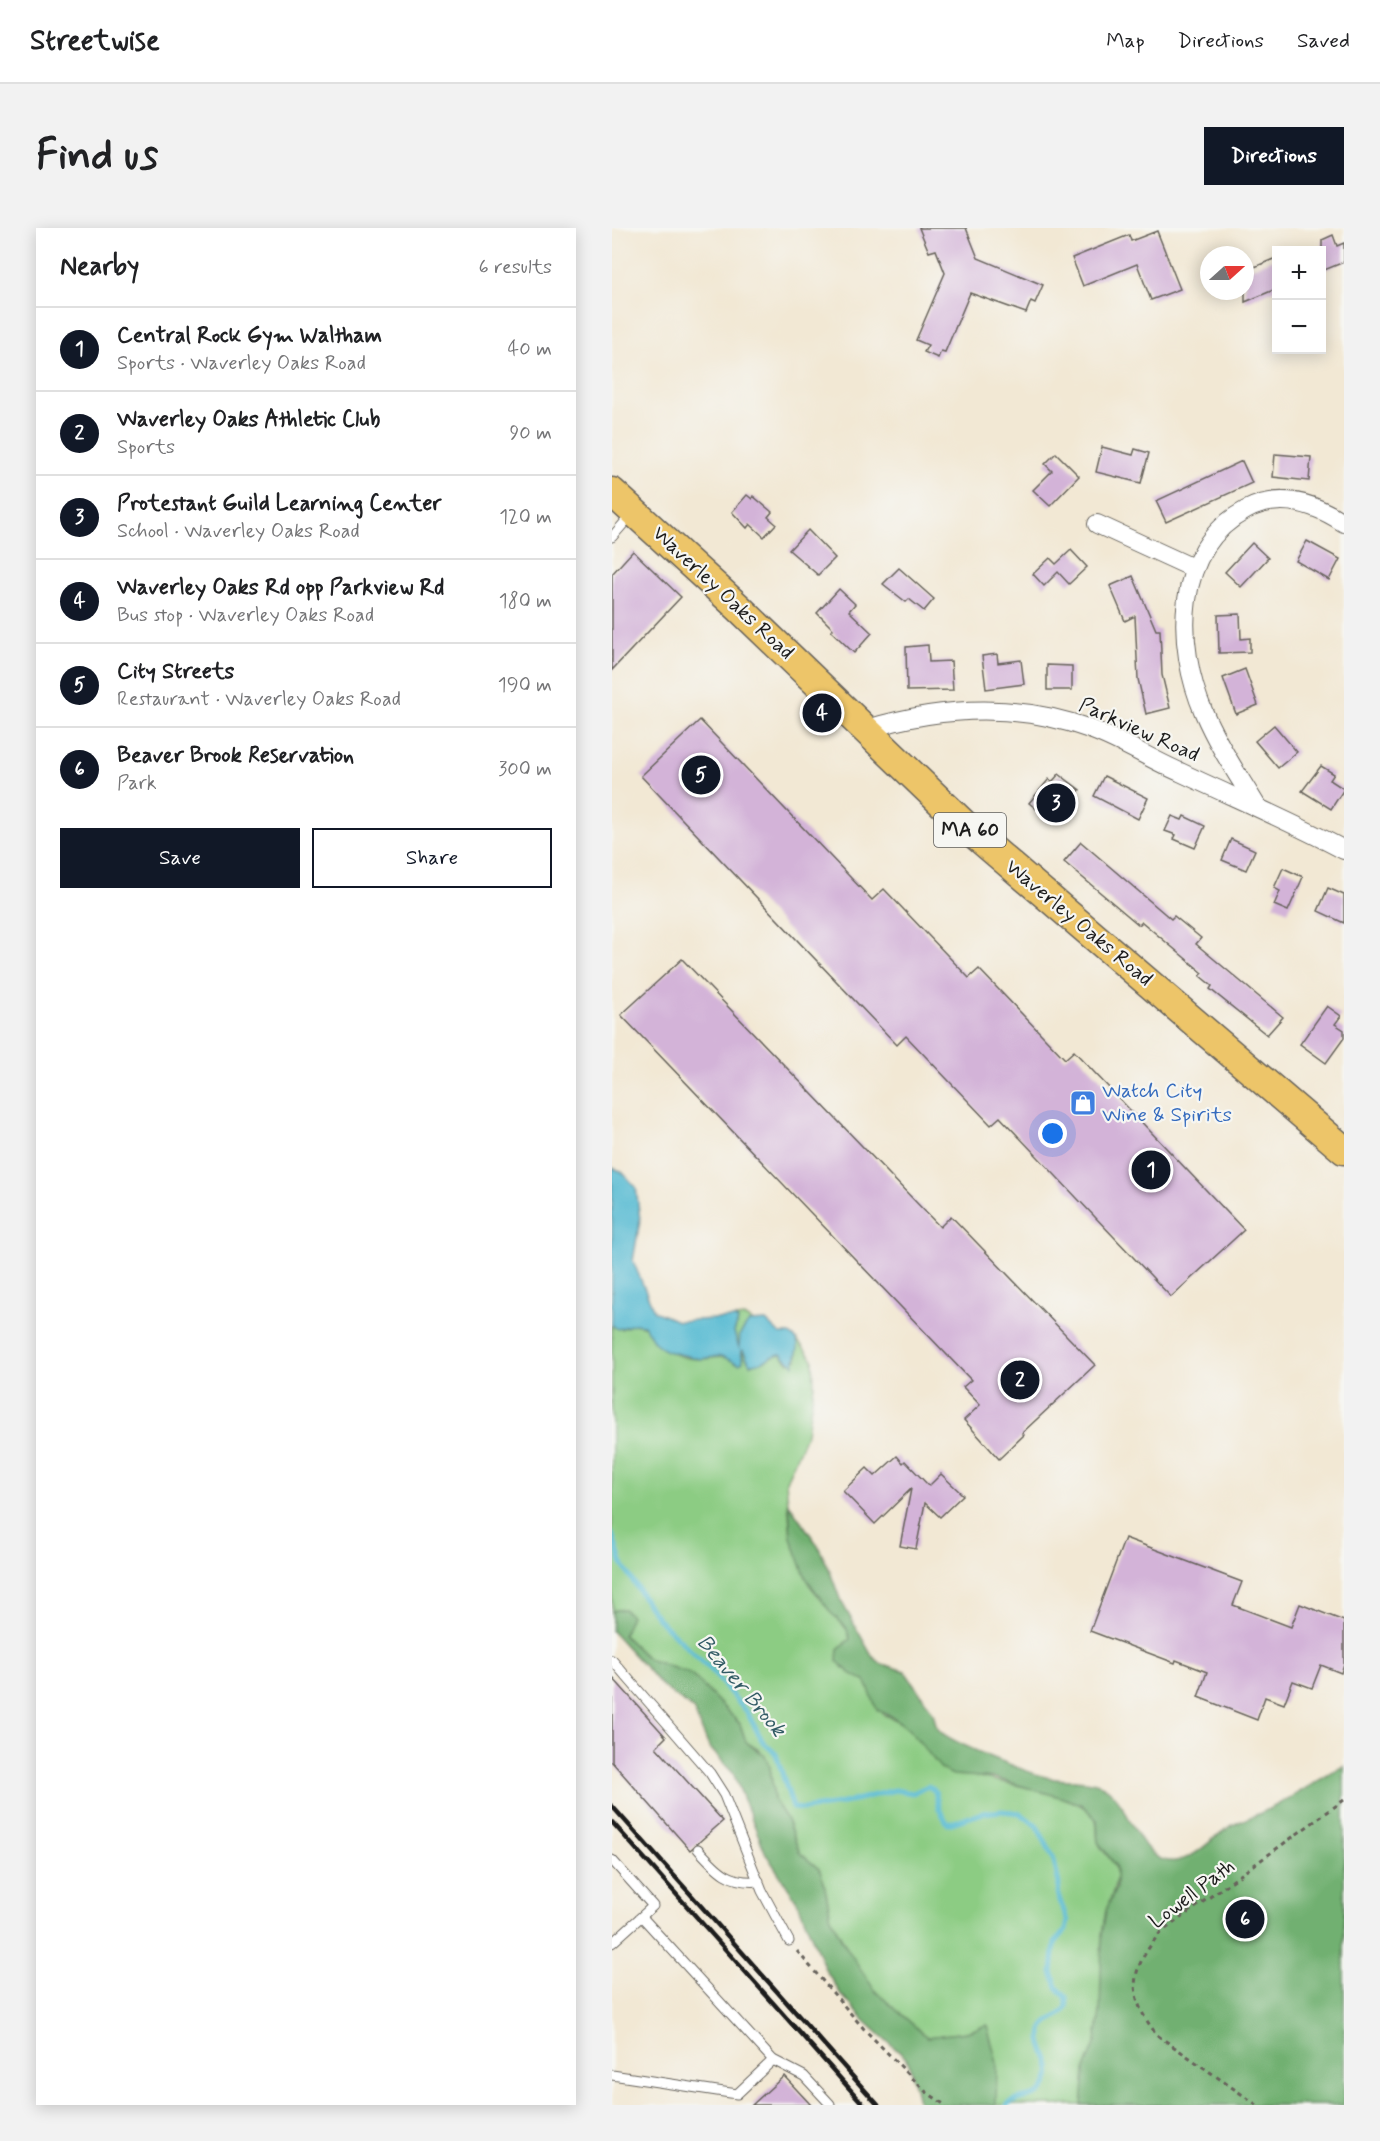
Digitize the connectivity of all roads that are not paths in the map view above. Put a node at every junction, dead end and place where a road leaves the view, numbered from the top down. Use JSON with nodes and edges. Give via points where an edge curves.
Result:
{"nodes":[{"id":1,"x":612,"y":492,"type":"edge"},
{"id":2,"x":635,"y":511,"type":"junction"},
{"id":3,"x":1344,"y":523,"type":"edge"},
{"id":4,"x":1097,"y":524,"type":"dead end"},
{"id":5,"x":612,"y":537,"type":"edge"},
{"id":6,"x":1193,"y":568,"type":"junction"},
{"id":7,"x":867,"y":729,"type":"junction"},
{"id":8,"x":1256,"y":805,"type":"junction"},
{"id":9,"x":1344,"y":850,"type":"edge"},
{"id":10,"x":1344,"y":1149,"type":"edge"},
{"id":11,"x":612,"y":1660,"type":"edge"},
{"id":12,"x":698,"y":1849,"type":"dead end"},
{"id":13,"x":612,"y":1860,"type":"edge"},
{"id":14,"x":759,"y":1881,"type":"junction"},
{"id":15,"x":642,"y":1917,"type":"junction"},
{"id":16,"x":789,"y":1941,"type":"road end"},
{"id":17,"x":612,"y":1943,"type":"edge"},
{"id":18,"x":773,"y":2060,"type":"junction"},
{"id":19,"x":612,"y":2076,"type":"edge"},
{"id":20,"x":830,"y":2104,"type":"edge"}],
"edges":[{"from":1,"to":2,"type":"main road","name":"Waverley Oaks Road","number":"MA 60"},
{"from":2,"to":5,"type":"lane"},
{"from":2,"to":7,"type":"main road","name":"Waverley Oaks Road","number":"MA 60"},
{"from":3,"to":6,"type":"street","via":[[1304,503],[1267,502],[1225,523],[1206,544]]},
{"from":4,"to":6,"type":"street"},
{"from":6,"to":8,"type":"street","via":[[1187,634],[1195,688],[1211,730]]},
{"from":7,"to":8,"type":"street","name":"Parkview Road","via":[[901,719],[972,710],[1044,714],[1092,729]]},
{"from":7,"to":10,"type":"main road","name":"Waverley Oaks Road","number":"MA 60","via":[[972,832]]},
{"from":8,"to":9,"type":"street","name":"Parkview Road"},
{"from":11,"to":14,"type":"lane","via":[[717,1784]]},
{"from":12,"to":14,"type":"lane","via":[[724,1876],[738,1882]]},
{"from":13,"to":15,"type":"lane","via":[[653,1906]]},
{"from":14,"to":16,"type":"lane"},
{"from":15,"to":17,"type":"lane"},
{"from":15,"to":18,"type":"lane"},
{"from":18,"to":19,"type":"lane","via":[[737,2094]]},
{"from":18,"to":20,"type":"lane","via":[[804,2076]]}]}
